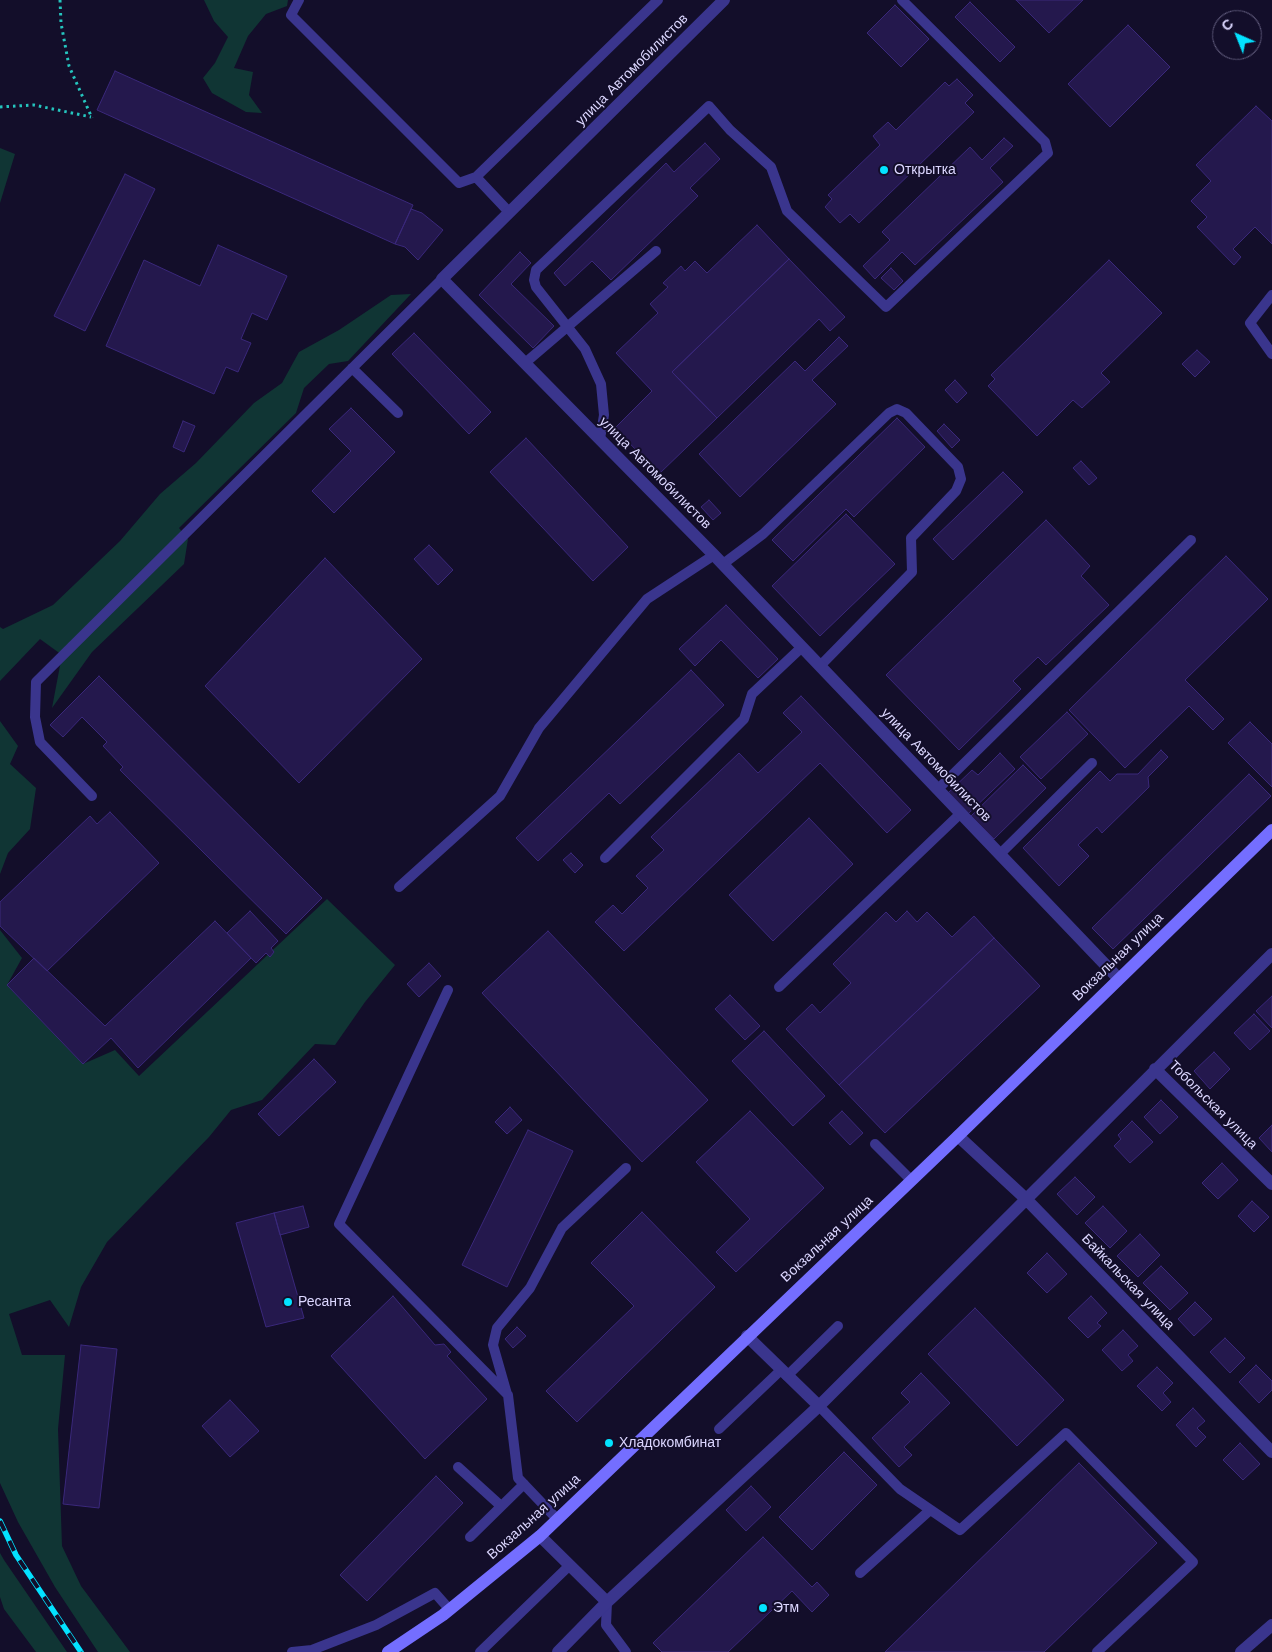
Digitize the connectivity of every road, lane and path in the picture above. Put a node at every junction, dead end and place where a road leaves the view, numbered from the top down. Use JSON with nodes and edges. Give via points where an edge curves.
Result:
{"nodes":[{"id":1,"x":60,"y":0,"type":"edge"},
{"id":2,"x":299,"y":0,"type":"edge"},
{"id":3,"x":658,"y":0,"type":"edge"},
{"id":4,"x":724,"y":0,"type":"edge"},
{"id":5,"x":902,"y":0,"type":"edge"},
{"id":6,"x":0,"y":106,"type":"edge"},
{"id":7,"x":476,"y":177,"type":"junction"},
{"id":8,"x":509,"y":212,"type":"junction"},
{"id":9,"x":656,"y":250,"type":"dead end"},
{"id":10,"x":442,"y":279,"type":"junction"},
{"id":11,"x":1272,"y":295,"type":"edge"},
{"id":12,"x":568,"y":326,"type":"junction"},
{"id":13,"x":1272,"y":354,"type":"edge"},
{"id":14,"x":525,"y":364,"type":"junction"},
{"id":15,"x":352,"y":368,"type":"junction"},
{"id":16,"x":398,"y":413,"type":"dead end"},
{"id":17,"x":600,"y":439,"type":"junction"},
{"id":18,"x":1192,"y":540,"type":"dead end"},
{"id":19,"x":714,"y":555,"type":"junction"},
{"id":20,"x":723,"y":564,"type":"junction"},
{"id":21,"x":802,"y":647,"type":"junction"},
{"id":22,"x":820,"y":666,"type":"junction"},
{"id":23,"x":1092,"y":763,"type":"dead end"},
{"id":24,"x":938,"y":789,"type":"junction"},
{"id":25,"x":92,"y":796,"type":"dead end"},
{"id":26,"x":961,"y":813,"type":"junction"},
{"id":27,"x":1272,"y":830,"type":"edge"},
{"id":28,"x":1000,"y":854,"type":"junction"},
{"id":29,"x":604,"y":858,"type":"dead end"},
{"id":30,"x":399,"y":887,"type":"dead end"},
{"id":31,"x":1272,"y":954,"type":"edge"},
{"id":32,"x":1118,"y":978,"type":"junction"},
{"id":33,"x":779,"y":987,"type":"dead end"},
{"id":34,"x":448,"y":990,"type":"dead end"},
{"id":35,"x":1155,"y":1069,"type":"junction"},
{"id":36,"x":958,"y":1136,"type":"junction"},
{"id":37,"x":875,"y":1144,"type":"dead end"},
{"id":38,"x":626,"y":1168,"type":"dead end"},
{"id":39,"x":911,"y":1180,"type":"junction"},
{"id":40,"x":1272,"y":1184,"type":"edge"},
{"id":41,"x":1026,"y":1199,"type":"junction"},
{"id":42,"x":838,"y":1326,"type":"dead end"},
{"id":43,"x":747,"y":1336,"type":"junction"},
{"id":44,"x":784,"y":1373,"type":"junction"},
{"id":45,"x":508,"y":1395,"type":"junction"},
{"id":46,"x":819,"y":1406,"type":"junction"},
{"id":47,"x":719,"y":1429,"type":"dead end"},
{"id":48,"x":1272,"y":1452,"type":"edge"},
{"id":49,"x":458,"y":1467,"type":"dead end"},
{"id":50,"x":524,"y":1484,"type":"junction"},
{"id":51,"x":501,"y":1506,"type":"junction"},
{"id":52,"x":929,"y":1511,"type":"junction"},
{"id":53,"x":557,"y":1519,"type":"junction"},
{"id":54,"x":470,"y":1536,"type":"dead end"},
{"id":55,"x":540,"y":1536,"type":"junction"},
{"id":56,"x":570,"y":1565,"type":"junction"},
{"id":57,"x":860,"y":1573,"type":"dead end"},
{"id":58,"x":607,"y":1602,"type":"junction"},
{"id":59,"x":450,"y":1610,"type":"junction"},
{"id":60,"x":1272,"y":1625,"type":"edge"},
{"id":61,"x":292,"y":1652,"type":"edge"},
{"id":62,"x":388,"y":1652,"type":"edge"},
{"id":63,"x":480,"y":1652,"type":"edge"},
{"id":64,"x":558,"y":1652,"type":"edge"},
{"id":65,"x":626,"y":1652,"type":"edge"},
{"id":66,"x":1096,"y":1652,"type":"edge"},
{"id":67,"x":1241,"y":1652,"type":"edge"}],
"edges":[{"from":1,"to":6,"type":"path","via":[[69,66],[92,118],[34,105]]},
{"from":2,"to":7,"type":"lane","via":[[291,15],[459,183]]},
{"from":3,"to":7,"type":"lane"},
{"from":4,"to":8,"type":"street","name":"улица Автомобилистов"},
{"from":5,"to":12,"type":"lane","via":[[1045,142],[1048,153],[886,307],[788,211],[770,167],[709,106],[536,270],[536,287]]},
{"from":7,"to":8,"type":"lane"},
{"from":8,"to":10,"type":"street","name":"улица Автомобилистов"},
{"from":9,"to":12,"type":"lane"},
{"from":10,"to":14,"type":"street","name":"улица Автомобилистов"},
{"from":10,"to":15,"type":"lane"},
{"from":11,"to":13,"type":"lane","via":[[1250,323]]},
{"from":12,"to":14,"type":"lane"},
{"from":12,"to":17,"type":"lane","via":[[585,349],[601,384],[604,415]]},
{"from":14,"to":17,"type":"street","name":"улица Автомобилистов"},
{"from":15,"to":16,"type":"lane"},
{"from":15,"to":25,"type":"lane","via":[[36,682],[35,717],[40,742]]},
{"from":17,"to":19,"type":"street","name":"улица Автомобилистов"},
{"from":18,"to":24,"type":"lane"},
{"from":19,"to":20,"type":"street","name":"улица Автомобилистов"},
{"from":19,"to":30,"type":"lane","via":[[647,599],[539,728],[500,796]]},
{"from":20,"to":21,"type":"street","name":"улица Автомобилистов"},
{"from":20,"to":22,"type":"lane","via":[[763,534],[889,413],[897,410],[906,413],[958,467],[961,479],[956,491],[911,538],[912,572]]},
{"from":21,"to":22,"type":"street","name":"улица Автомобилистов"},
{"from":21,"to":29,"type":"lane","via":[[752,694],[744,720]]},
{"from":22,"to":24,"type":"street","name":"улица Автомобилистов"},
{"from":23,"to":28,"type":"lane"},
{"from":24,"to":26,"type":"street","name":"улица Автомобилистов"},
{"from":26,"to":28,"type":"street","name":"улица Автомобилистов"},
{"from":26,"to":33,"type":"lane"},
{"from":27,"to":32,"type":"main road","name":"Вокзальная улица"},
{"from":28,"to":32,"type":"street","name":"улица Автомобилистов"},
{"from":31,"to":35,"type":"street"},
{"from":32,"to":36,"type":"main road","name":"Вокзальная улица"},
{"from":34,"to":45,"type":"lane","via":[[339,1224]]},
{"from":35,"to":40,"type":"street","name":"Тобольская улица"},
{"from":35,"to":41,"type":"street"},
{"from":36,"to":39,"type":"main road","name":"Вокзальная улица"},
{"from":36,"to":41,"type":"street","name":"Байкальская улица"},
{"from":37,"to":39,"type":"lane"},
{"from":38,"to":45,"type":"lane","via":[[562,1228],[530,1288],[497,1328],[493,1345]]},
{"from":39,"to":43,"type":"main road","name":"Вокзальная улица"},
{"from":41,"to":46,"type":"street"},
{"from":41,"to":48,"type":"street","name":"Байкальская улица"},
{"from":42,"to":44,"type":"lane"},
{"from":43,"to":44,"type":"street"},
{"from":43,"to":53,"type":"main road","name":"Вокзальная улица"},
{"from":44,"to":46,"type":"street"},
{"from":44,"to":47,"type":"lane"},
{"from":45,"to":50,"type":"lane","via":[[518,1478]]},
{"from":46,"to":52,"type":"lane","via":[[900,1489]]},
{"from":46,"to":58,"type":"street"},
{"from":49,"to":51,"type":"lane"},
{"from":50,"to":51,"type":"lane"},
{"from":50,"to":53,"type":"lane"},
{"from":51,"to":54,"type":"lane"},
{"from":52,"to":57,"type":"lane"},
{"from":52,"to":66,"type":"lane","via":[[960,1530],[1066,1432],[1193,1562]]},
{"from":53,"to":55,"type":"main road","name":"Вокзальная улица"},
{"from":55,"to":56,"type":"street"},
{"from":55,"to":59,"type":"main road","name":"Вокзальная улица"},
{"from":56,"to":58,"type":"street"},
{"from":56,"to":63,"type":"lane"},
{"from":58,"to":64,"type":"street"},
{"from":58,"to":65,"type":"lane","via":[[606,1625]]},
{"from":59,"to":61,"type":"lane","via":[[435,1593],[376,1625],[312,1650]]},
{"from":59,"to":62,"type":"main road","name":"Вокзальная улица"},
{"from":60,"to":67,"type":"street"}]}
